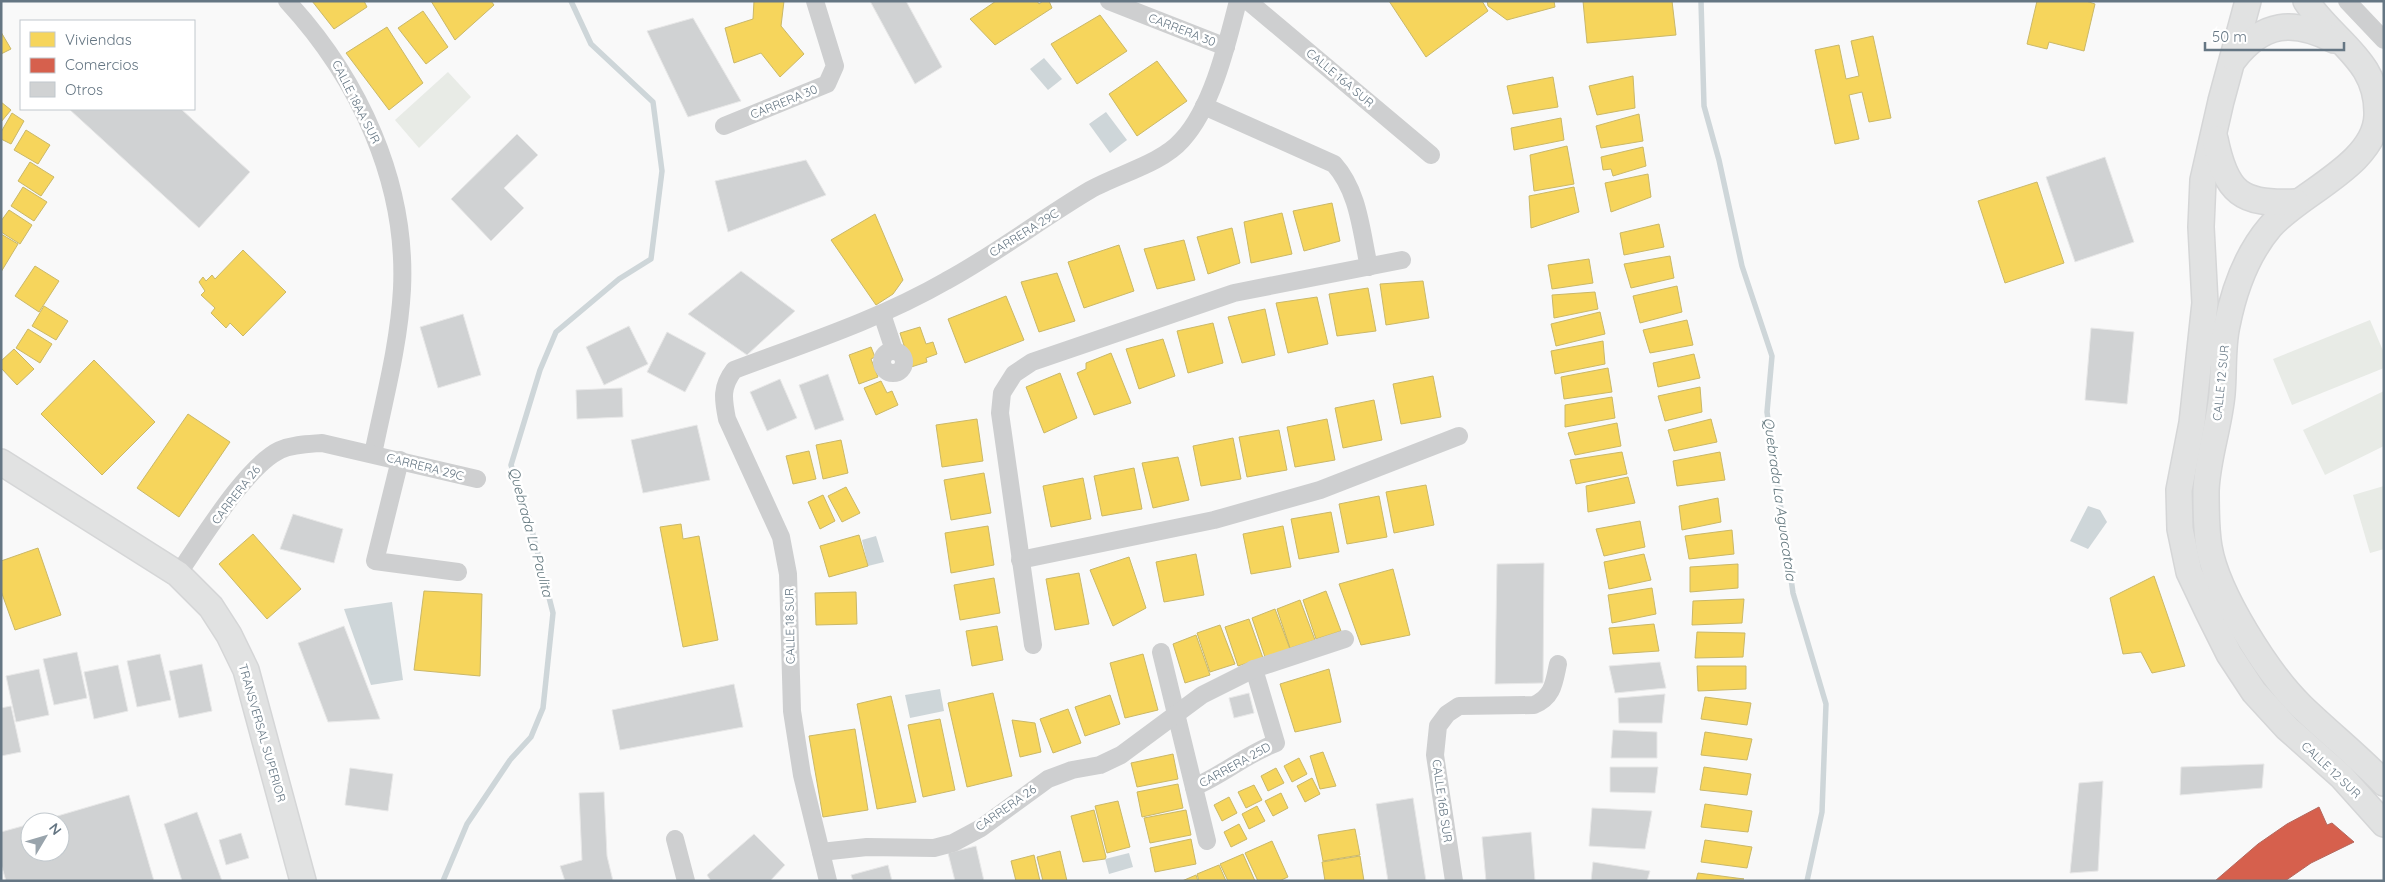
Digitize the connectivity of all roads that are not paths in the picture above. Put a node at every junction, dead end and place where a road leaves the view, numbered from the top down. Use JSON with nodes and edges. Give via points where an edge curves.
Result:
{"nodes":[{"id":1,"x":287,"y":1,"type":"edge"},
{"id":2,"x":815,"y":1,"type":"edge"},
{"id":3,"x":1109,"y":1,"type":"edge"},
{"id":4,"x":1238,"y":1,"type":"edge"},
{"id":5,"x":1248,"y":1,"type":"edge"},
{"id":6,"x":2248,"y":1,"type":"edge"},
{"id":7,"x":2306,"y":1,"type":"edge"},
{"id":8,"x":2347,"y":1,"type":"edge"},
{"id":9,"x":2384,"y":40,"type":"edge"},
{"id":10,"x":2343,"y":44,"type":"junction"},
{"id":11,"x":1226,"y":47,"type":"junction"},
{"id":12,"x":2233,"y":61,"type":"junction"},
{"id":13,"x":2376,"y":73,"type":"edge"},
{"id":14,"x":1204,"y":106,"type":"junction"},
{"id":15,"x":2380,"y":116,"type":"edge"},
{"id":16,"x":724,"y":126,"type":"dead end"},
{"id":17,"x":2214,"y":137,"type":"junction"},
{"id":18,"x":1431,"y":155,"type":"dead end"},
{"id":19,"x":2296,"y":202,"type":"junction"},
{"id":20,"x":1402,"y":260,"type":"dead end"},
{"id":21,"x":1368,"y":267,"type":"junction"},
{"id":22,"x":882,"y":314,"type":"junction"},
{"id":23,"x":894,"y":350,"type":"dead end"},
{"id":24,"x":726,"y":381,"type":"joint"},
{"id":25,"x":1459,"y":436,"type":"dead end"},
{"id":26,"x":373,"y":454,"type":"junction"},
{"id":27,"x":400,"y":460,"type":"junction"},
{"id":28,"x":1,"y":462,"type":"edge"},
{"id":29,"x":477,"y":479,"type":"dead end"},
{"id":30,"x":1020,"y":560,"type":"junction"},
{"id":31,"x":458,"y":572,"type":"dead end"},
{"id":32,"x":178,"y":574,"type":"junction"},
{"id":33,"x":1345,"y":639,"type":"dead end"},
{"id":34,"x":1033,"y":645,"type":"dead end"},
{"id":35,"x":1161,"y":652,"type":"dead end"},
{"id":36,"x":1558,"y":664,"type":"dead end"},
{"id":37,"x":1254,"y":669,"type":"junction"},
{"id":38,"x":1176,"y":714,"type":"junction"},
{"id":39,"x":2384,"y":784,"type":"edge"},
{"id":40,"x":1194,"y":788,"type":"junction"},
{"id":41,"x":2384,"y":824,"type":"edge"},
{"id":42,"x":675,"y":839,"type":"dead end"},
{"id":43,"x":1207,"y":841,"type":"dead end"},
{"id":44,"x":821,"y":852,"type":"junction"},
{"id":45,"x":303,"y":881,"type":"edge"},
{"id":46,"x":686,"y":881,"type":"edge"},
{"id":47,"x":828,"y":881,"type":"edge"},
{"id":48,"x":1454,"y":881,"type":"edge"}],
"edges":[{"from":1,"to":26,"type":"street","name":"CALLE 18AA SUR","via":[[330,53],[351,89],[372,129],[392,186],[401,235],[402,289],[397,333]]},
{"from":2,"to":16,"type":"street","name":"CARRERA 30","via":[[835,66],[827,84]]},
{"from":3,"to":11,"type":"street","name":"CARRERA 30"},
{"from":4,"to":11,"type":"street","name":"CARRERA 29C"},
{"from":5,"to":18,"type":"street","name":"CALLE 16A SUR"},
{"from":6,"to":12,"type":"main road","name":"CALLE 12 SUR"},
{"from":7,"to":10,"type":"main road","name":"CALLE 12 SUR"},
{"from":8,"to":9,"type":"street"},
{"from":10,"to":12,"type":"main road","via":[[2295,26],[2277,27],[2246,44]]},
{"from":10,"to":13,"type":"main road","name":"CALLE 12 SUR"},
{"from":11,"to":14,"type":"street","name":"CARRERA 29C"},
{"from":12,"to":17,"type":"main road","name":"CALLE 12 SUR"},
{"from":13,"to":15,"type":"main road","name":"CALLE 12 SUR"},
{"from":14,"to":21,"type":"street","via":[[1334,164],[1346,177],[1354,197]]},
{"from":14,"to":22,"type":"street","name":"CARRERA 29C","via":[[1194,127],[1161,157],[1091,190],[947,281]]},
{"from":15,"to":19,"type":"main road","name":"CALLE 12 SUR","via":[[2371,139],[2358,156]]},
{"from":17,"to":19,"type":"main road","via":[[2220,163],[2239,192],[2267,203]]},
{"from":17,"to":41,"type":"main road","name":"CALLE 12 SUR","via":[[2203,180],[2204,303],[2199,358],[2192,423],[2179,490],[2180,529],[2190,572],[2229,654],[2254,692],[2287,728],[2341,776]]},
{"from":19,"to":39,"type":"main road","name":"CALLE 12 SUR","via":[[2271,226],[2254,249],[2243,272],[2227,325],[2221,398],[2206,490],[2209,548],[2224,590],[2268,668],[2302,706]]},
{"from":20,"to":21,"type":"street"},
{"from":21,"to":30,"type":"street","via":[[1234,293],[1075,346],[1032,362],[1014,374],[1002,393],[1000,413]]},
{"from":22,"to":23,"type":"street"},
{"from":22,"to":24,"type":"street","name":"CARRERA 29C","via":[[734,370]]},
{"from":24,"to":44,"type":"street","name":"CALLE 18 SUR","via":[[723,400],[727,419],[781,537],[788,574],[792,711],[802,774]]},
{"from":25,"to":30,"type":"street","via":[[1320,490],[1243,512]]},
{"from":26,"to":27,"type":"street","name":"CARRERA 29C"},
{"from":26,"to":32,"type":"street","name":"CARRERA 26","via":[[322,443],[301,444],[281,450],[259,464]]},
{"from":27,"to":29,"type":"street","name":"CARRERA 29C"},
{"from":27,"to":31,"type":"street","via":[[375,561]]},
{"from":28,"to":32,"type":"main road","name":"TRANSVERSAL SUPERIOR"},
{"from":30,"to":34,"type":"street"},
{"from":32,"to":45,"type":"main road","name":"TRANSVERSAL SUPERIOR","via":[[212,607],[246,670]]},
{"from":33,"to":37,"type":"street","name":"CARRERA 26"},
{"from":35,"to":38,"type":"street"},
{"from":36,"to":48,"type":"street","name":"CALLE 16B SUR","via":[[1552,691],[1544,701],[1534,705],[1459,706],[1438,726],[1435,756]]},
{"from":37,"to":38,"type":"street","name":"CARRERA 26","via":[[1202,695]]},
{"from":37,"to":40,"type":"street","name":"CARRERA 25D","via":[[1276,743],[1256,750]]},
{"from":38,"to":40,"type":"street"},
{"from":38,"to":44,"type":"street","name":"CARRERA 26","via":[[1121,755],[1100,765],[1048,779],[981,828],[953,843],[934,848],[867,847]]},
{"from":40,"to":43,"type":"street"},
{"from":42,"to":46,"type":"street"},
{"from":44,"to":47,"type":"street","name":"CALLE 18 SUR"}]}
